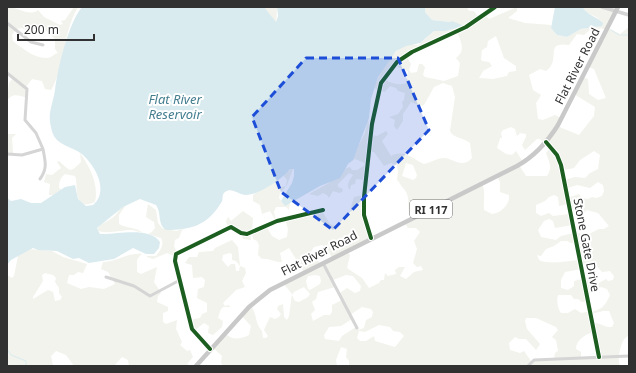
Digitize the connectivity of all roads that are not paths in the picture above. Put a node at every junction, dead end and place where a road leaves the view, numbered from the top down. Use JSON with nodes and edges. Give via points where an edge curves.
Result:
{"nodes":[{"id":1,"x":495,"y":7,"type":"edge"},
{"id":2,"x":602,"y":7,"type":"edge"},
{"id":3,"x":617,"y":9,"type":"edge"},
{"id":4,"x":629,"y":15,"type":"edge"},
{"id":5,"x":7,"y":23,"type":"edge"},
{"id":6,"x":43,"y":45,"type":"dead end"},
{"id":7,"x":7,"y":74,"type":"edge"},
{"id":8,"x":546,"y":142,"type":"junction"},
{"id":9,"x":43,"y":149,"type":"junction"},
{"id":10,"x":7,"y":154,"type":"edge"},
{"id":11,"x":40,"y":179,"type":"dead end"},
{"id":12,"x":323,"y":210,"type":"dead end"},
{"id":13,"x":372,"y":238,"type":"junction"},
{"id":14,"x":323,"y":263,"type":"junction"},
{"id":15,"x":106,"y":277,"type":"dead end"},
{"id":16,"x":180,"y":280,"type":"junction"},
{"id":17,"x":357,"y":328,"type":"dead end"},
{"id":18,"x":210,"y":349,"type":"junction"},
{"id":19,"x":629,"y":356,"type":"edge"},
{"id":20,"x":599,"y":357,"type":"junction"},
{"id":21,"x":196,"y":366,"type":"edge"},
{"id":22,"x":528,"y":366,"type":"edge"}],
"edges":[{"from":1,"to":13,"type":"street","via":[[466,27],[412,52],[397,62],[381,83],[372,124],[364,197],[364,215]]},
{"from":2,"to":3,"type":"street"},
{"from":3,"to":4,"type":"street"},
{"from":3,"to":8,"type":"main road","name":"Flat River Road","number":"RI 117","via":[[558,125]]},
{"from":5,"to":6,"type":"street","via":[[31,42]]},
{"from":7,"to":9,"type":"street","via":[[27,89],[25,120],[36,133]]},
{"from":8,"to":13,"type":"main road","name":"Flat River Road","number":"RI 117","via":[[517,166]]},
{"from":8,"to":20,"type":"street","name":"Stone Gate Drive","via":[[557,155],[561,165]]},
{"from":9,"to":10,"type":"street","via":[[22,155]]},
{"from":9,"to":11,"type":"street","via":[[47,166]]},
{"from":12,"to":16,"type":"street","via":[[278,221],[247,234],[231,227],[194,245],[176,254]]},
{"from":13,"to":14,"type":"main road","name":"Flat River Road","number":"RI 117"},
{"from":14,"to":17,"type":"street"},
{"from":14,"to":18,"type":"main road","name":"Flat River Road","number":"RI 117","via":[[257,299]]},
{"from":15,"to":16,"type":"street","via":[[134,286],[150,296]]},
{"from":16,"to":18,"type":"street","via":[[192,329]]},
{"from":18,"to":21,"type":"main road","name":"Flat River Road","number":"RI 117"},
{"from":19,"to":20,"type":"street"},
{"from":20,"to":22,"type":"street","via":[[534,360]]}]}
